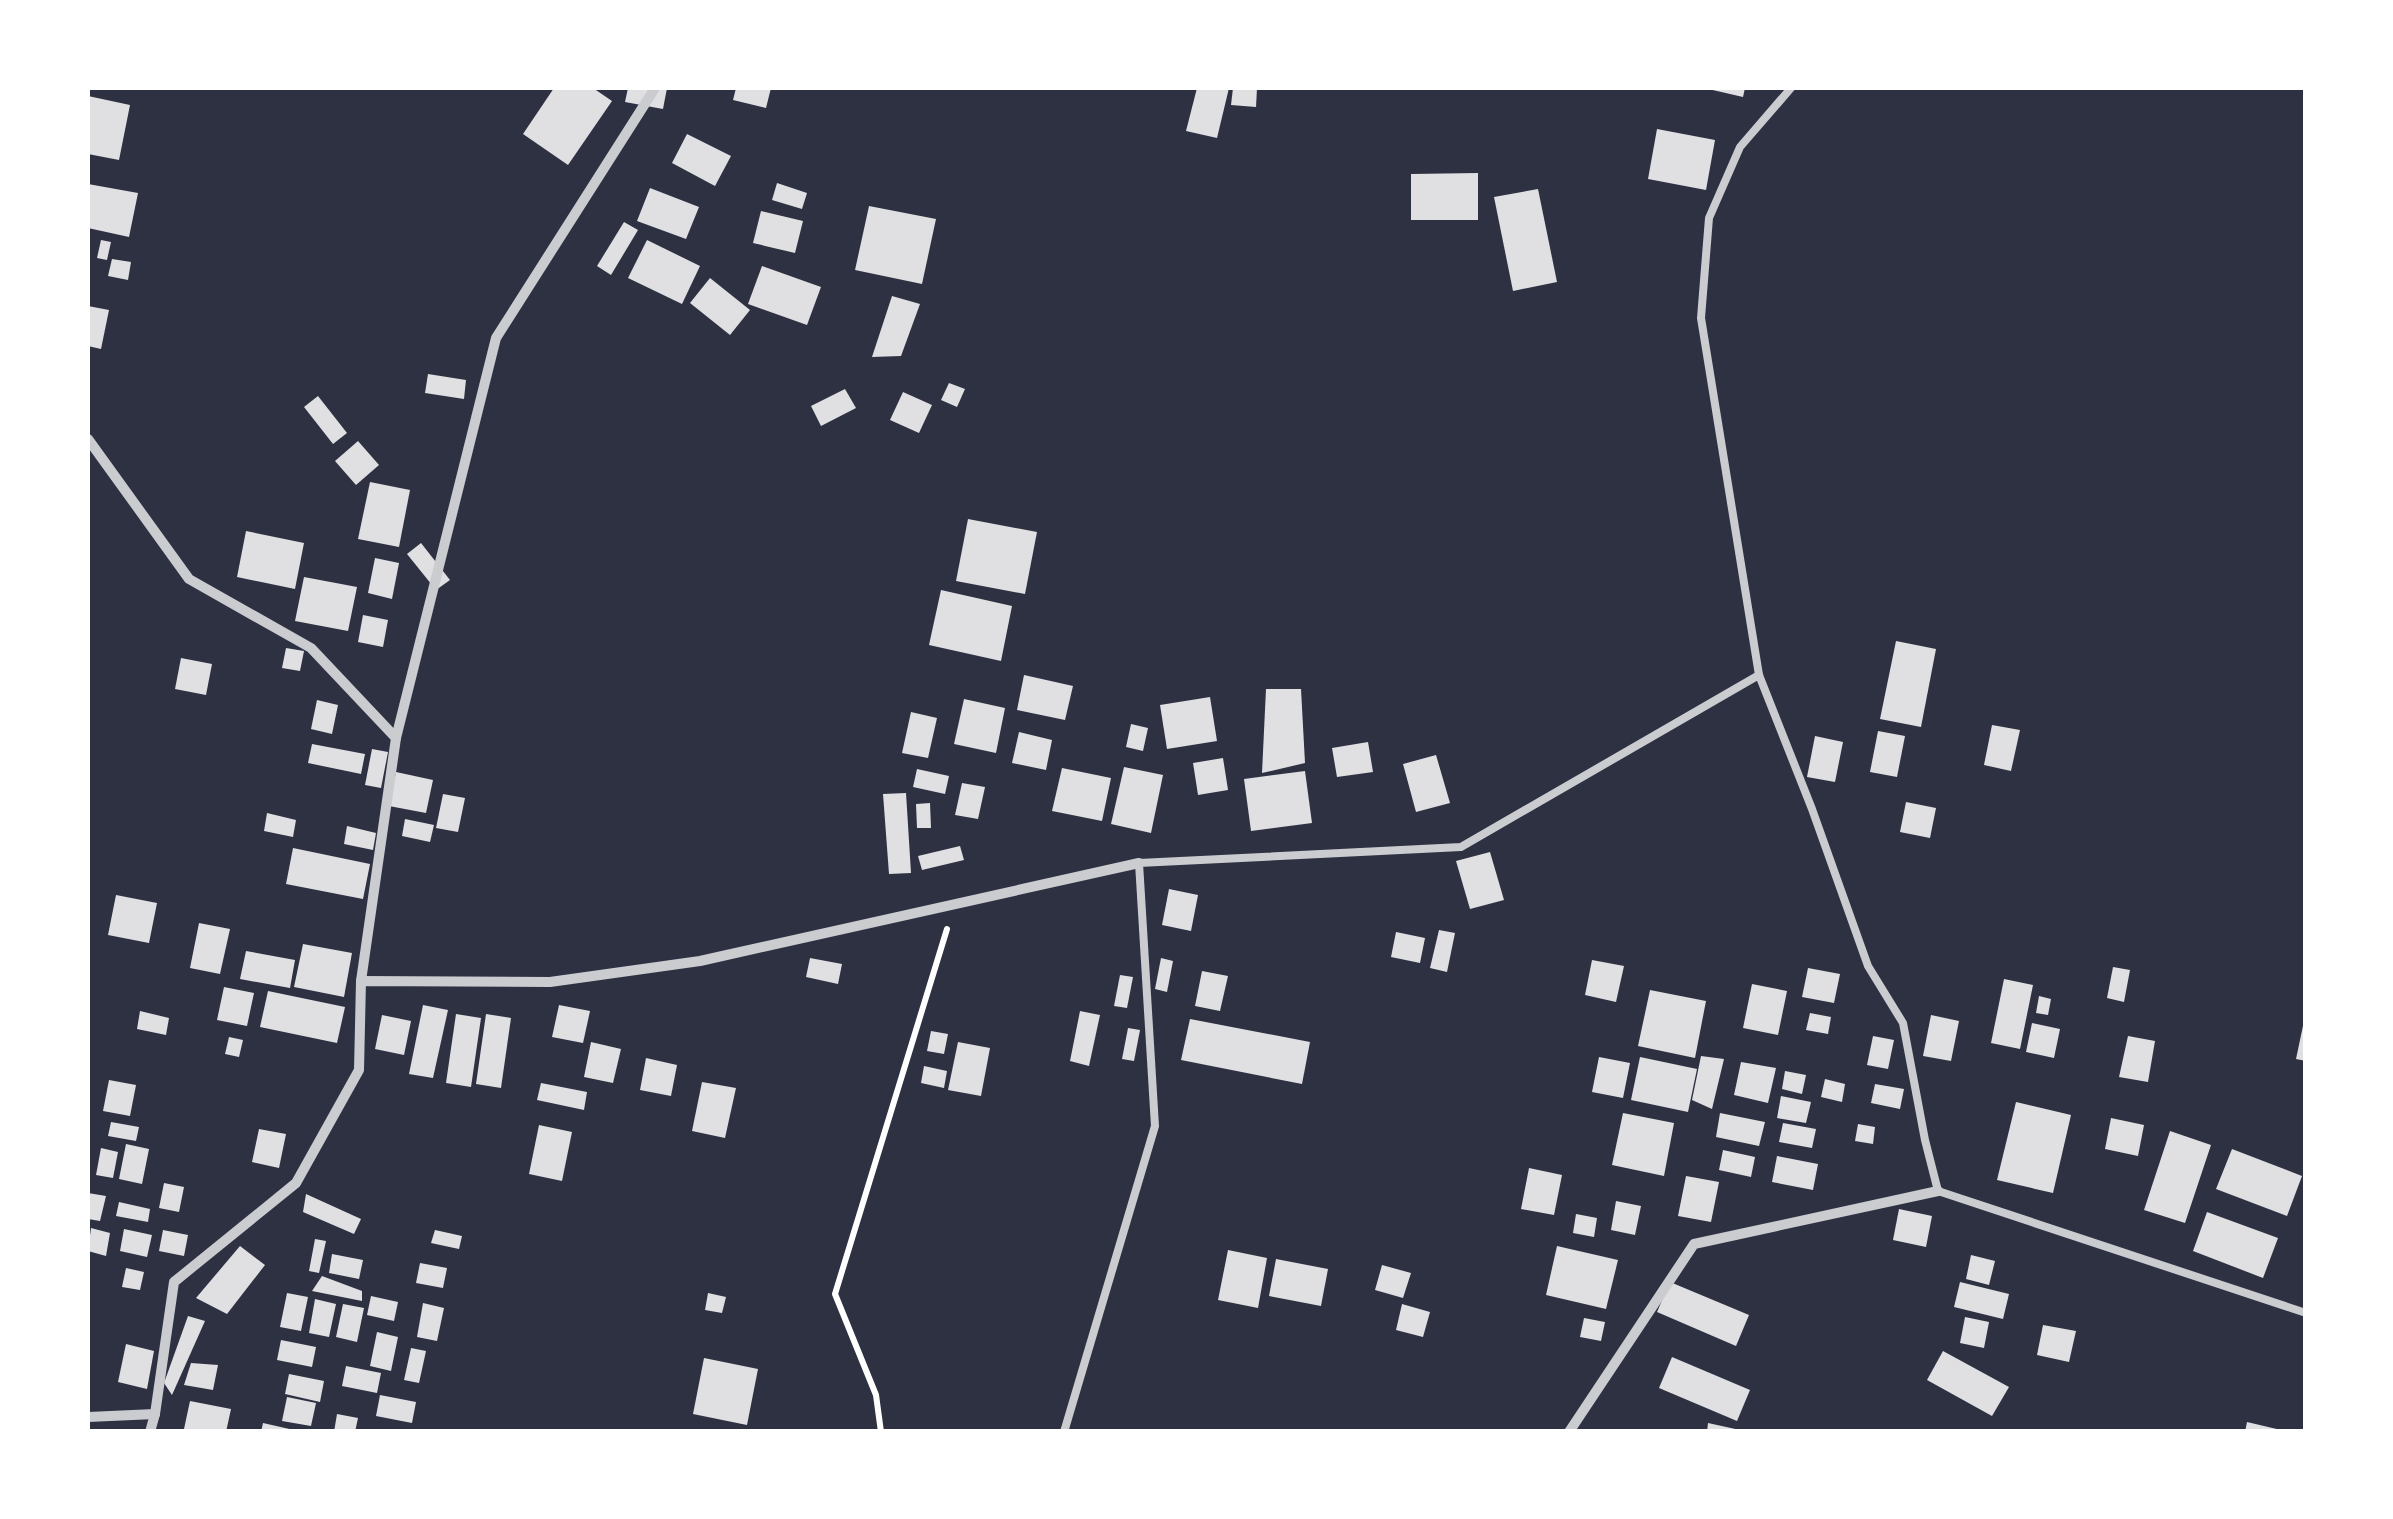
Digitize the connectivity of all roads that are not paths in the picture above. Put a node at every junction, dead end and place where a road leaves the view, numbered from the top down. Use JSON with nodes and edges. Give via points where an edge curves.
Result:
{"nodes":[{"id":1,"x":655,"y":88,"type":"edge"},
{"id":2,"x":1791,"y":88,"type":"edge"},
{"id":3,"x":88,"y":439,"type":"edge"},
{"id":4,"x":1759,"y":675,"type":"junction"},
{"id":5,"x":396,"y":738,"type":"junction"},
{"id":6,"x":1139,"y":863,"type":"junction"},
{"id":7,"x":361,"y":981,"type":"junction"},
{"id":8,"x":1938,"y":1191,"type":"junction"},
{"id":9,"x":2306,"y":1312,"type":"edge"},
{"id":10,"x":155,"y":1414,"type":"junction"},
{"id":11,"x":88,"y":1417,"type":"edge"},
{"id":12,"x":150,"y":1432,"type":"edge"},
{"id":13,"x":1064,"y":1432,"type":"edge"},
{"id":14,"x":1569,"y":1432,"type":"edge"}],
"edges":[{"from":1,"to":5,"type":"street","via":[[496,338]]},
{"from":2,"to":4,"type":"lane","via":[[1740,148],[1709,218],[1700,318]]},
{"from":3,"to":5,"type":"street","via":[[189,579],[311,648]]},
{"from":4,"to":6,"type":"lane","via":[[1460,847]]},
{"from":4,"to":8,"type":"lane","via":[[1868,966],[1903,1022]]},
{"from":5,"to":7,"type":"street"},
{"from":6,"to":7,"type":"street","via":[[700,961],[550,982]]},
{"from":6,"to":13,"type":"lane","via":[[1155,1126]]},
{"from":7,"to":10,"type":"street","via":[[359,1070],[296,1183],[174,1282]]},
{"from":8,"to":9,"type":"lane"},
{"from":8,"to":14,"type":"street","via":[[1694,1244]]},
{"from":10,"to":11,"type":"street"},
{"from":10,"to":12,"type":"street"}]}
